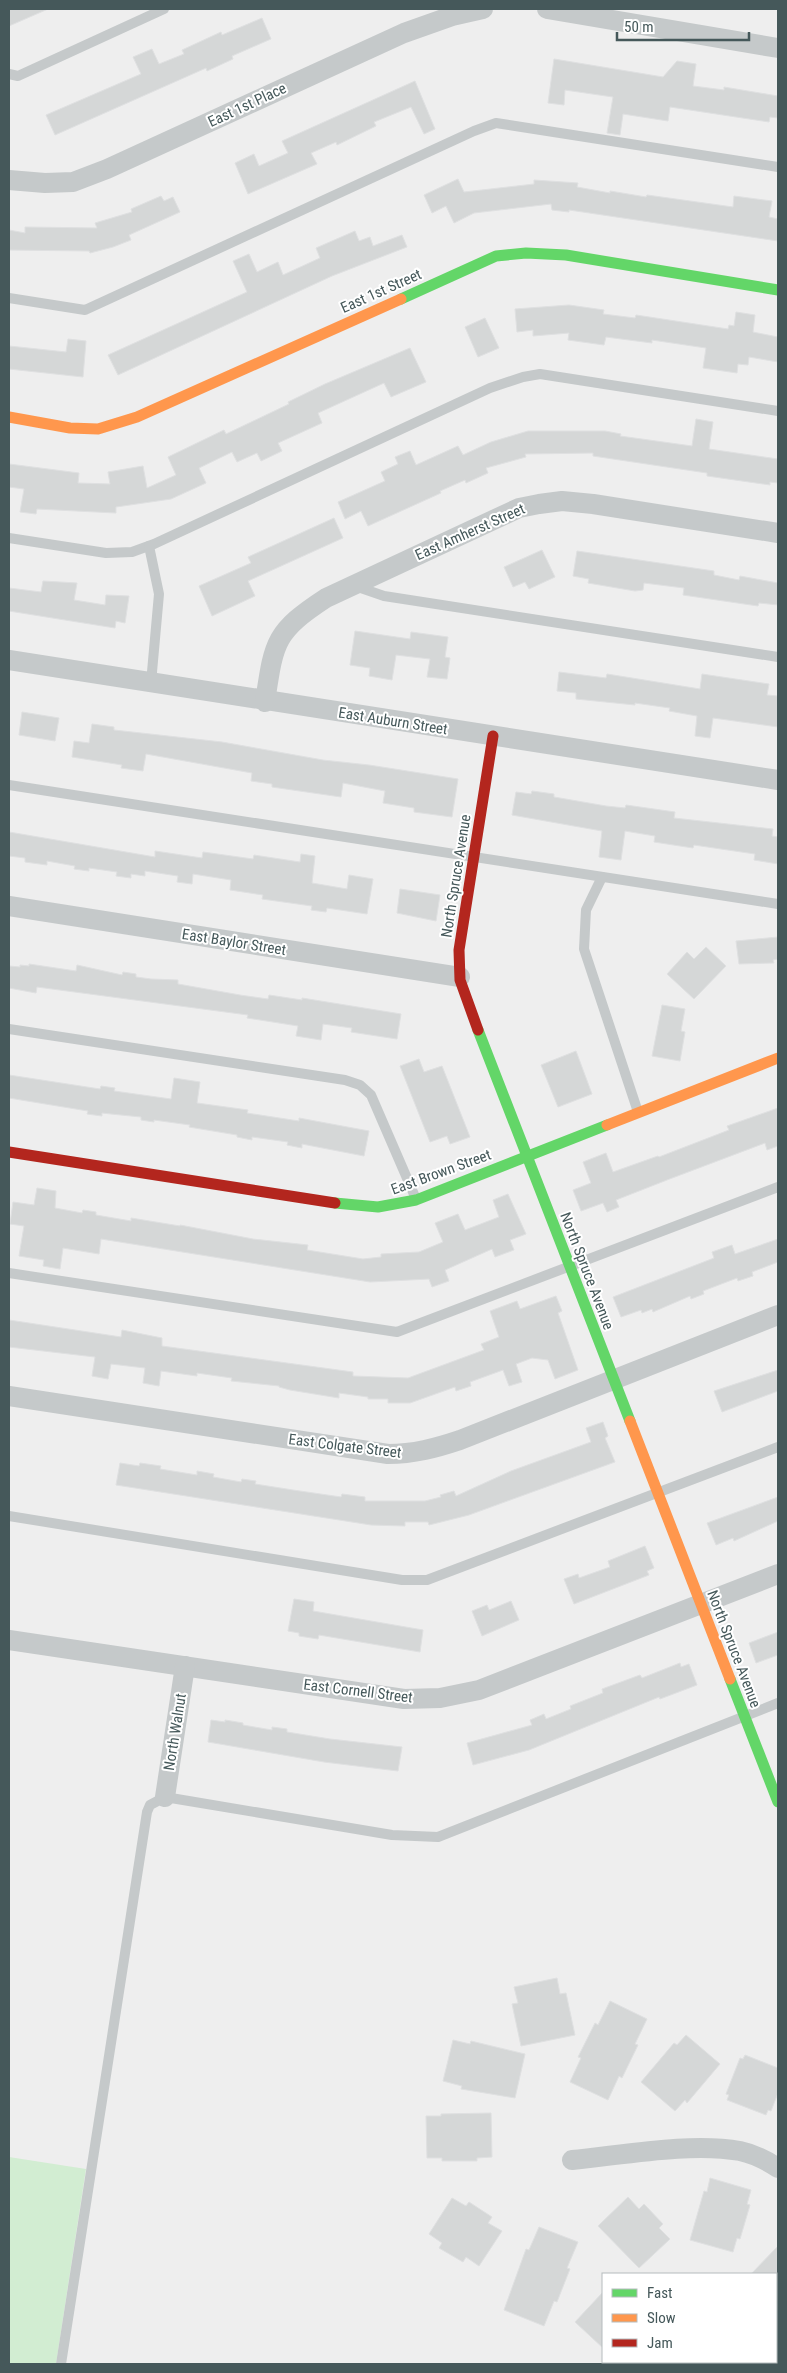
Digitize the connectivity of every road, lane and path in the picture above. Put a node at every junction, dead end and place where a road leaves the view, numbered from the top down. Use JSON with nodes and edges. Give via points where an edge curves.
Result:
{"nodes":[{"id":1,"x":164,"y":9,"type":"edge"},
{"id":2,"x":483,"y":9,"type":"edge"},
{"id":3,"x":547,"y":9,"type":"edge"},
{"id":4,"x":778,"y":48,"type":"edge"},
{"id":5,"x":9,"y":74,"type":"edge"},
{"id":6,"x":778,"y":167,"type":"edge"},
{"id":7,"x":9,"y":180,"type":"edge"},
{"id":8,"x":778,"y":290,"type":"edge"},
{"id":9,"x":9,"y":298,"type":"edge"},
{"id":10,"x":778,"y":411,"type":"edge"},
{"id":11,"x":9,"y":417,"type":"edge"},
{"id":12,"x":778,"y":533,"type":"edge"},
{"id":13,"x":9,"y":538,"type":"edge"},
{"id":14,"x":149,"y":546,"type":"junction"},
{"id":15,"x":352,"y":586,"type":"junction"},
{"id":16,"x":778,"y":657,"type":"edge"},
{"id":17,"x":9,"y":660,"type":"edge"},
{"id":18,"x":151,"y":683,"type":"junction"},
{"id":19,"x":265,"y":702,"type":"junction"},
{"id":20,"x":493,"y":736,"type":"junction"},
{"id":21,"x":778,"y":780,"type":"edge"},
{"id":22,"x":9,"y":785,"type":"edge"},
{"id":23,"x":474,"y":857,"type":"junction"},
{"id":24,"x":602,"y":877,"type":"junction"},
{"id":25,"x":778,"y":904,"type":"edge"},
{"id":26,"x":9,"y":906,"type":"edge"},
{"id":27,"x":460,"y":977,"type":"junction"},
{"id":28,"x":9,"y":1029,"type":"edge"},
{"id":29,"x":778,"y":1058,"type":"edge"},
{"id":30,"x":638,"y":1113,"type":"junction"},
{"id":31,"x":9,"y":1152,"type":"edge"},
{"id":32,"x":526,"y":1156,"type":"junction"},
{"id":33,"x":778,"y":1187,"type":"edge"},
{"id":34,"x":416,"y":1200,"type":"junction"},
{"id":35,"x":570,"y":1268,"type":"junction"},
{"id":36,"x":9,"y":1273,"type":"edge"},
{"id":37,"x":778,"y":1315,"type":"edge"},
{"id":38,"x":613,"y":1380,"type":"junction"},
{"id":39,"x":9,"y":1396,"type":"edge"},
{"id":40,"x":778,"y":1447,"type":"edge"},
{"id":41,"x":658,"y":1494,"type":"junction"},
{"id":42,"x":9,"y":1516,"type":"edge"},
{"id":43,"x":778,"y":1574,"type":"edge"},
{"id":44,"x":701,"y":1605,"type":"junction"},
{"id":45,"x":9,"y":1640,"type":"edge"},
{"id":46,"x":185,"y":1666,"type":"junction"},
{"id":47,"x":778,"y":1703,"type":"edge"},
{"id":48,"x":745,"y":1718,"type":"junction"},
{"id":49,"x":165,"y":1797,"type":"junction"},
{"id":50,"x":778,"y":1802,"type":"edge"},
{"id":51,"x":572,"y":2160,"type":"dead end"},
{"id":52,"x":778,"y":2168,"type":"edge"},
{"id":53,"x":61,"y":2364,"type":"edge"}],
"edges":[{"from":1,"to":5,"type":"lane","via":[[18,76]]},
{"from":2,"to":7,"type":"street","name":"East 1st Place","via":[[404,33],[73,182]]},
{"from":3,"to":4,"type":"street"},
{"from":6,"to":9,"type":"lane","via":[[496,123],[85,310]]},
{"from":8,"to":11,"type":"street","name":"East 1st Street","via":[[566,255],[526,253],[496,256],[137,417],[98,429],[70,428]]},
{"from":10,"to":14,"type":"lane","via":[[540,374],[523,377],[490,388]]},
{"from":12,"to":15,"type":"street","name":"East Amherst Street","via":[[562,501],[519,508]]},
{"from":13,"to":14,"type":"lane","via":[[106,553],[132,552]]},
{"from":14,"to":18,"type":"lane","via":[[159,594]]},
{"from":15,"to":16,"type":"lane","via":[[384,596]]},
{"from":15,"to":19,"type":"street","name":"East Amherst Street","via":[[320,602],[284,631],[276,643]]},
{"from":17,"to":18,"type":"street","name":"East Auburn Street"},
{"from":18,"to":19,"type":"street","name":"East Auburn Street"},
{"from":19,"to":20,"type":"street","name":"East Auburn Street"},
{"from":20,"to":21,"type":"street","name":"East Auburn Street"},
{"from":20,"to":23,"type":"street","name":"North Spruce Avenue"},
{"from":22,"to":23,"type":"lane"},
{"from":23,"to":24,"type":"lane"},
{"from":23,"to":27,"type":"street","name":"North Spruce Avenue","via":[[459,950]]},
{"from":24,"to":25,"type":"lane"},
{"from":24,"to":30,"type":"lane","via":[[586,910],[584,949]]},
{"from":26,"to":27,"type":"street","name":"East Baylor Street"},
{"from":27,"to":32,"type":"street","name":"North Spruce Avenue"},
{"from":28,"to":34,"type":"lane","via":[[345,1080],[360,1086],[370,1094]]},
{"from":29,"to":30,"type":"street","name":"East Brown Street"},
{"from":30,"to":32,"type":"street","name":"East Brown Street"},
{"from":31,"to":34,"type":"street","name":"East Brown Street","via":[[371,1208],[391,1207]]},
{"from":32,"to":34,"type":"street","name":"East Brown Street"},
{"from":32,"to":35,"type":"street","name":"North Spruce Avenue"},
{"from":33,"to":35,"type":"lane"},
{"from":35,"to":36,"type":"lane","via":[[397,1332]]},
{"from":35,"to":38,"type":"street","name":"North Spruce Avenue"},
{"from":37,"to":38,"type":"street","name":"East Colgate Street"},
{"from":38,"to":39,"type":"street","name":"East Colgate Street","via":[[460,1440],[427,1451],[405,1454]]},
{"from":38,"to":41,"type":"street","name":"North Spruce Avenue"},
{"from":40,"to":41,"type":"lane"},
{"from":41,"to":42,"type":"lane","via":[[427,1580],[402,1580]]},
{"from":41,"to":44,"type":"street","name":"North Spruce Avenue"},
{"from":43,"to":44,"type":"street","name":"East Cornell Street"},
{"from":44,"to":46,"type":"street","name":"East Cornell Street","via":[[478,1690],[440,1698],[404,1699]]},
{"from":44,"to":48,"type":"street","name":"North Spruce Avenue"},
{"from":45,"to":46,"type":"street","name":"East Cornell Street"},
{"from":46,"to":49,"type":"street","name":"North Walnut"},
{"from":47,"to":48,"type":"lane"},
{"from":48,"to":49,"type":"lane","via":[[438,1837],[392,1835]]},
{"from":48,"to":50,"type":"street","name":"North Spruce Avenue"},
{"from":49,"to":53,"type":"lane","via":[[150,1805],[147,1812]]},
{"from":51,"to":52,"type":"street","via":[[708,2148],[761,2157]]}]}
